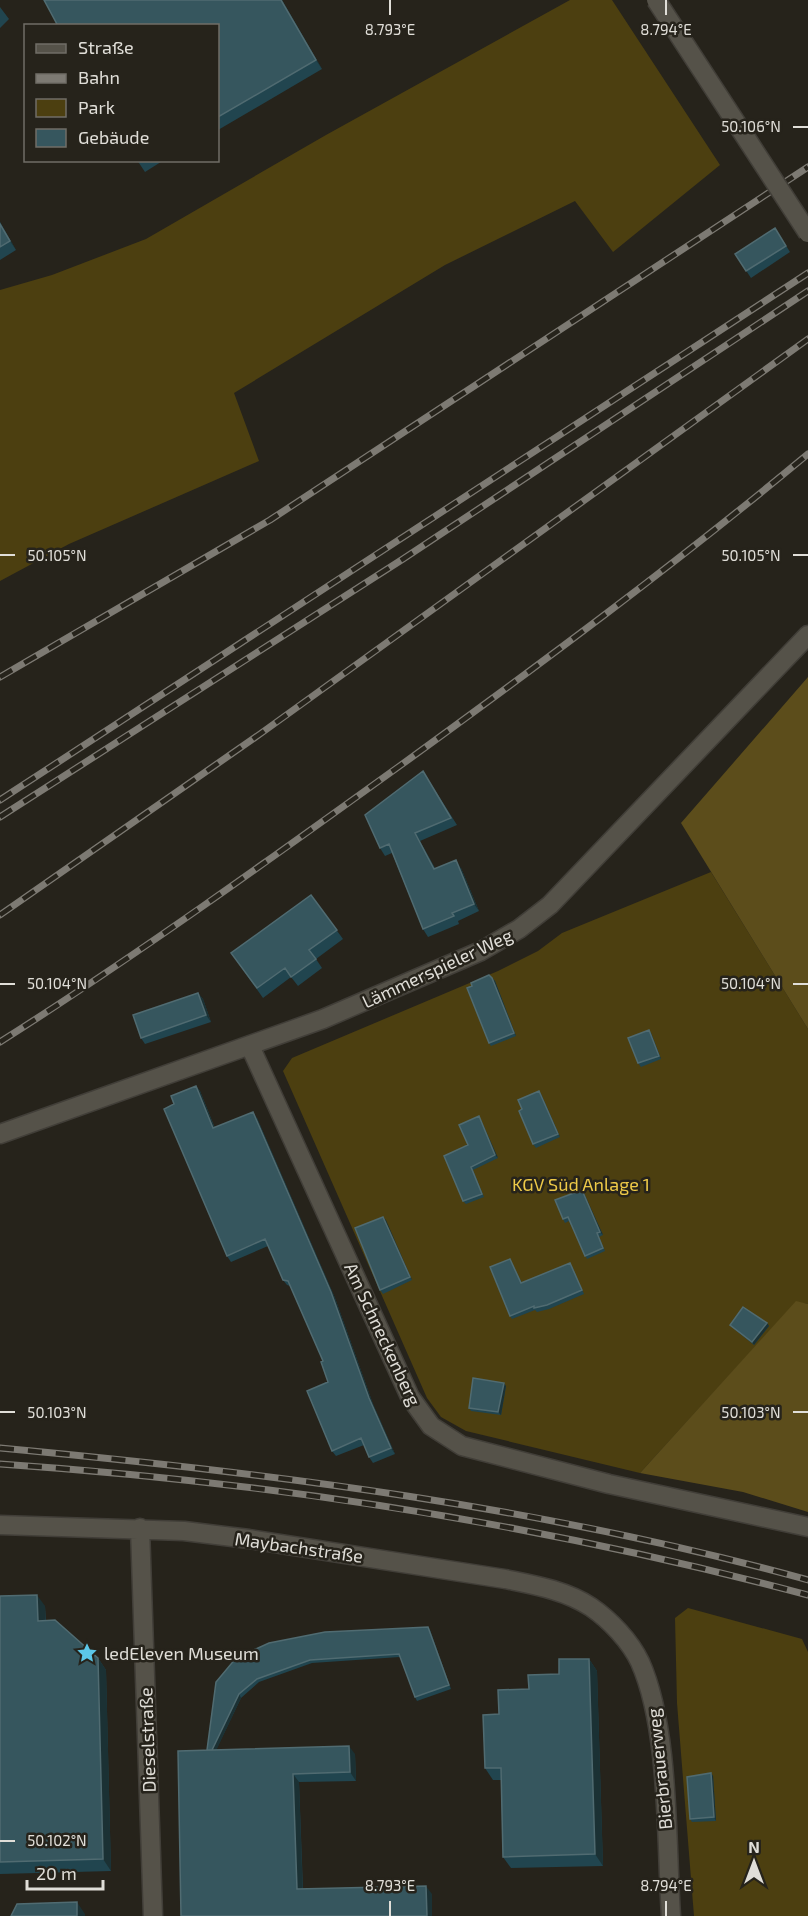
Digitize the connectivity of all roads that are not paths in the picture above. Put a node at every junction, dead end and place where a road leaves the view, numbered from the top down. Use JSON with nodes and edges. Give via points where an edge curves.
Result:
{"nodes":[{"id":1,"x":656,"y":0,"type":"edge"},
{"id":2,"x":808,"y":233,"type":"edge"},
{"id":3,"x":808,"y":635,"type":"edge"},
{"id":4,"x":250,"y":1046,"type":"junction"},
{"id":5,"x":0,"y":1134,"type":"edge"},
{"id":6,"x":0,"y":1525,"type":"edge"},
{"id":7,"x":808,"y":1527,"type":"edge"},
{"id":8,"x":140,"y":1528,"type":"junction"},
{"id":9,"x":591,"y":1607,"type":"joint"},
{"id":10,"x":153,"y":1916,"type":"edge"},
{"id":11,"x":671,"y":1916,"type":"edge"}],
"edges":[{"from":1,"to":2,"type":"street","bridge":true},
{"from":3,"to":4,"type":"street","name":"Lämmerspieler Weg","via":[[535,918],[462,960]]},
{"from":4,"to":5,"type":"street","name":"Lämmerspieler Weg"},
{"from":4,"to":7,"type":"street","name":"Am Schneckenberg","via":[[410,1397],[431,1426],[462,1446],[487,1453]]},
{"from":6,"to":8,"type":"street","name":"Maybachstraße"},
{"from":8,"to":9,"type":"street","name":"Maybachstraße","via":[[249,1539],[505,1579],[542,1586]]},
{"from":8,"to":10,"type":"street","name":"Dieselstraße"},
{"from":9,"to":11,"type":"street","name":"Bierbrauerweg","via":[[614,1626],[639,1659],[654,1710],[661,1754]]}]}
